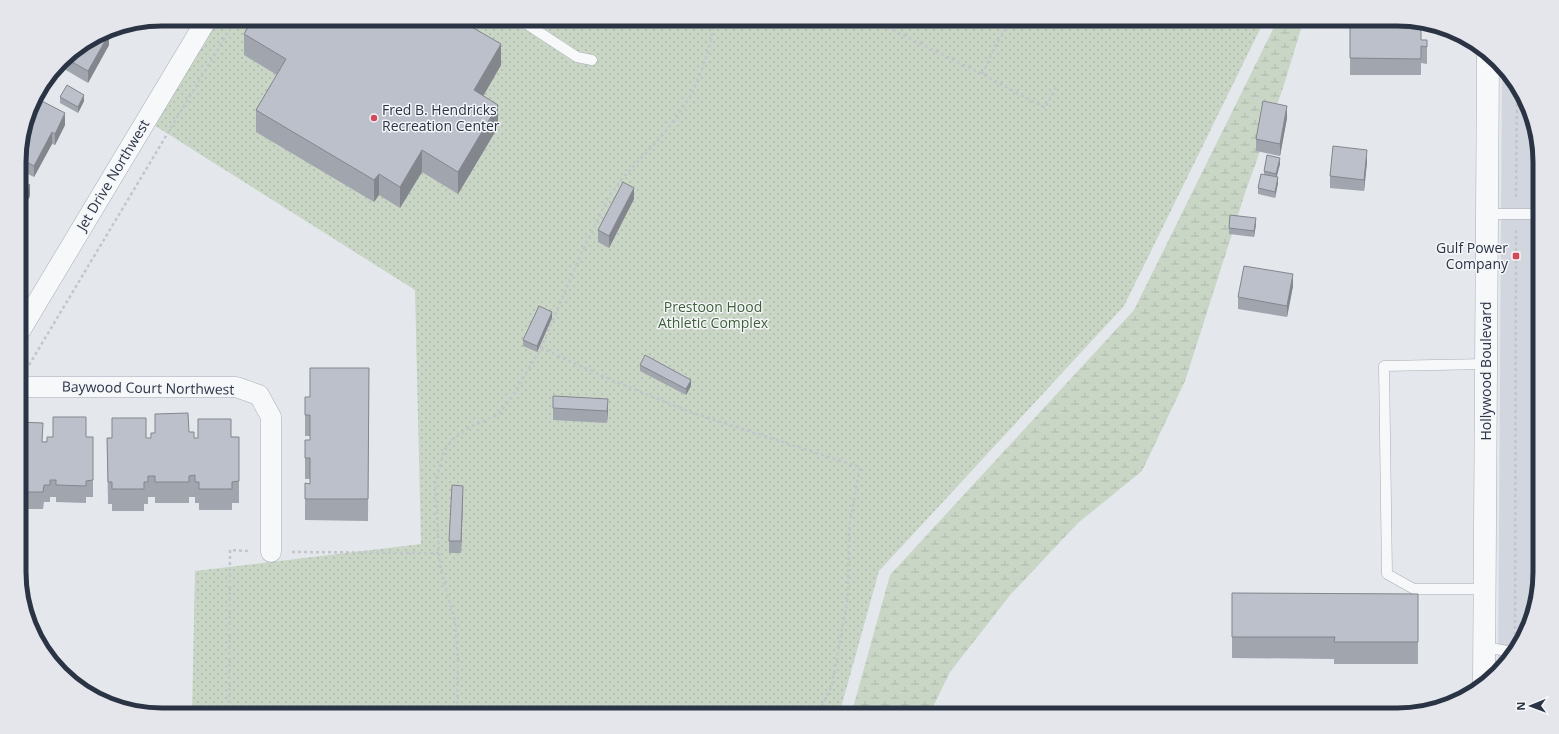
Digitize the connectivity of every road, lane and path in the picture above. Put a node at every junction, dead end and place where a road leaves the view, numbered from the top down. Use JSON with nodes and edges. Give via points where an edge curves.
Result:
{"nodes":[{"id":1,"x":203,"y":26,"type":"edge"},
{"id":2,"x":232,"y":26,"type":"edge"},
{"id":3,"x":530,"y":26,"type":"edge"},
{"id":4,"x":713,"y":26,"type":"edge"},
{"id":5,"x":885,"y":26,"type":"edge"},
{"id":6,"x":1010,"y":26,"type":"edge"},
{"id":7,"x":592,"y":60,"type":"dead end"},
{"id":8,"x":1488,"y":61,"type":"edge"},
{"id":9,"x":982,"y":74,"type":"junction"},
{"id":10,"x":1058,"y":84,"type":"dead end"},
{"id":11,"x":1517,"y":98,"type":"edge"},
{"id":12,"x":1487,"y":214,"type":"junction"},
{"id":13,"x":1516,"y":214,"type":"junction"},
{"id":14,"x":1533,"y":214,"type":"edge"},
{"id":15,"x":26,"y":321,"type":"edge"},
{"id":16,"x":541,"y":348,"type":"junction"},
{"id":17,"x":1486,"y":364,"type":"junction"},
{"id":18,"x":28,"y":367,"type":"dead end"},
{"id":19,"x":26,"y":387,"type":"edge"},
{"id":20,"x":271,"y":552,"type":"junction"},
{"id":21,"x":440,"y":553,"type":"junction"},
{"id":22,"x":1485,"y":589,"type":"junction"},
{"id":23,"x":1514,"y":641,"type":"edge"},
{"id":24,"x":1484,"y":647,"type":"junction"},
{"id":25,"x":1510,"y":647,"type":"edge"},
{"id":26,"x":1484,"y":676,"type":"edge"},
{"id":27,"x":228,"y":708,"type":"edge"},
{"id":28,"x":457,"y":708,"type":"edge"},
{"id":29,"x":820,"y":708,"type":"edge"}],
"edges":[{"from":1,"to":15,"type":"street","name":"Jet Drive Northwest"},
{"from":2,"to":18,"type":"path"},
{"from":3,"to":7,"type":"lane","via":[[577,57]]},
{"from":4,"to":16,"type":"path","via":[[703,67],[690,97],[667,130],[608,198],[577,262]]},
{"from":5,"to":9,"type":"path"},
{"from":6,"to":9,"type":"path"},
{"from":8,"to":12,"type":"street","name":"Hollywood Boulevard"},
{"from":9,"to":10,"type":"path","via":[[1045,108]]},
{"from":11,"to":13,"type":"path"},
{"from":12,"to":13,"type":"lane"},
{"from":12,"to":17,"type":"street","name":"Hollywood Boulevard"},
{"from":13,"to":14,"type":"lane"},
{"from":13,"to":23,"type":"path"},
{"from":16,"to":21,"type":"path","via":[[499,414],[468,428],[452,440],[444,451],[435,483]]},
{"from":16,"to":29,"type":"path","via":[[690,412],[860,467],[849,527],[848,596],[832,685]]},
{"from":17,"to":22,"type":"street","name":"Hollywood Boulevard"},
{"from":17,"to":22,"type":"lane","via":[[1384,366],[1387,574],[1414,588]]},
{"from":19,"to":20,"type":"street","name":"Baywood Court Northwest","via":[[236,387],[259,395],[271,416]]},
{"from":20,"to":21,"type":"path"},
{"from":20,"to":27,"type":"path","via":[[230,550]]},
{"from":21,"to":28,"type":"path","via":[[441,571],[455,621],[458,659]]},
{"from":22,"to":24,"type":"street","name":"Hollywood Boulevard"},
{"from":24,"to":25,"type":"lane"},
{"from":24,"to":26,"type":"street","name":"Hollywood Boulevard"}]}
